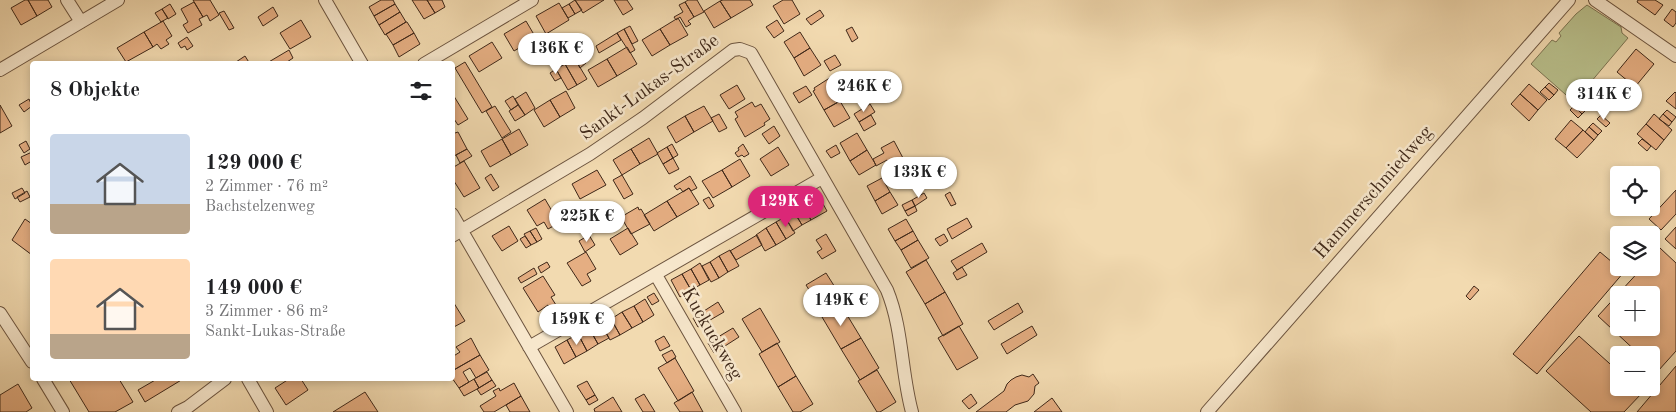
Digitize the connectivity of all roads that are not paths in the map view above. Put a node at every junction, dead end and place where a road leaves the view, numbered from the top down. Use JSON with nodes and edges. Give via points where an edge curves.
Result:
{"nodes":[{"id":1,"x":67,"y":0,"type":"edge"},
{"id":2,"x":118,"y":0,"type":"edge"},
{"id":3,"x":325,"y":0,"type":"edge"},
{"id":4,"x":532,"y":0,"type":"edge"},
{"id":5,"x":1569,"y":0,"type":"edge"},
{"id":6,"x":1595,"y":0,"type":"edge"},
{"id":7,"x":81,"y":22,"type":"junction"},
{"id":8,"x":1676,"y":56,"type":"edge"},
{"id":9,"x":360,"y":61,"type":"edge"},
{"id":10,"x":429,"y":61,"type":"edge"},
{"id":11,"x":0,"y":70,"type":"edge"},
{"id":12,"x":822,"y":178,"type":"junction"},
{"id":13,"x":457,"y":233,"type":"edge"},
{"id":14,"x":656,"y":275,"type":"junction"},
{"id":15,"x":0,"y":313,"type":"edge"},
{"id":16,"x":529,"y":347,"type":"junction"},
{"id":17,"x":30,"y":359,"type":"edge"},
{"id":18,"x":44,"y":381,"type":"edge"},
{"id":19,"x":222,"y":381,"type":"edge"},
{"id":20,"x":249,"y":381,"type":"edge"},
{"id":21,"x":908,"y":410,"type":"edge"},
{"id":22,"x":63,"y":412,"type":"edge"},
{"id":23,"x":178,"y":412,"type":"edge"},
{"id":24,"x":267,"y":412,"type":"edge"},
{"id":25,"x":567,"y":412,"type":"edge"},
{"id":26,"x":734,"y":412,"type":"edge"},
{"id":27,"x":1207,"y":412,"type":"edge"}],
"edges":[{"from":1,"to":7,"type":"street"},
{"from":2,"to":7,"type":"street"},
{"from":3,"to":9,"type":"street"},
{"from":4,"to":10,"type":"street"},
{"from":5,"to":27,"type":"street","name":"Hammerschmiedweg"},
{"from":6,"to":8,"type":"street"},
{"from":7,"to":11,"type":"street"},
{"from":12,"to":13,"type":"street","name":"Sankt-Lukas-Straße","via":[[751,53],[733,50],[590,154]]},
{"from":12,"to":14,"type":"street"},
{"from":12,"to":21,"type":"street","name":"Sankt-Lukas-Straße","via":[[890,297],[899,334]]},
{"from":13,"to":16,"type":"street"},
{"from":14,"to":16,"type":"street"},
{"from":14,"to":26,"type":"street","name":"Kuckuckweg"},
{"from":15,"to":17,"type":"street"},
{"from":16,"to":25,"type":"street"},
{"from":18,"to":22,"type":"street"},
{"from":19,"to":23,"type":"street"},
{"from":20,"to":24,"type":"street"}]}
